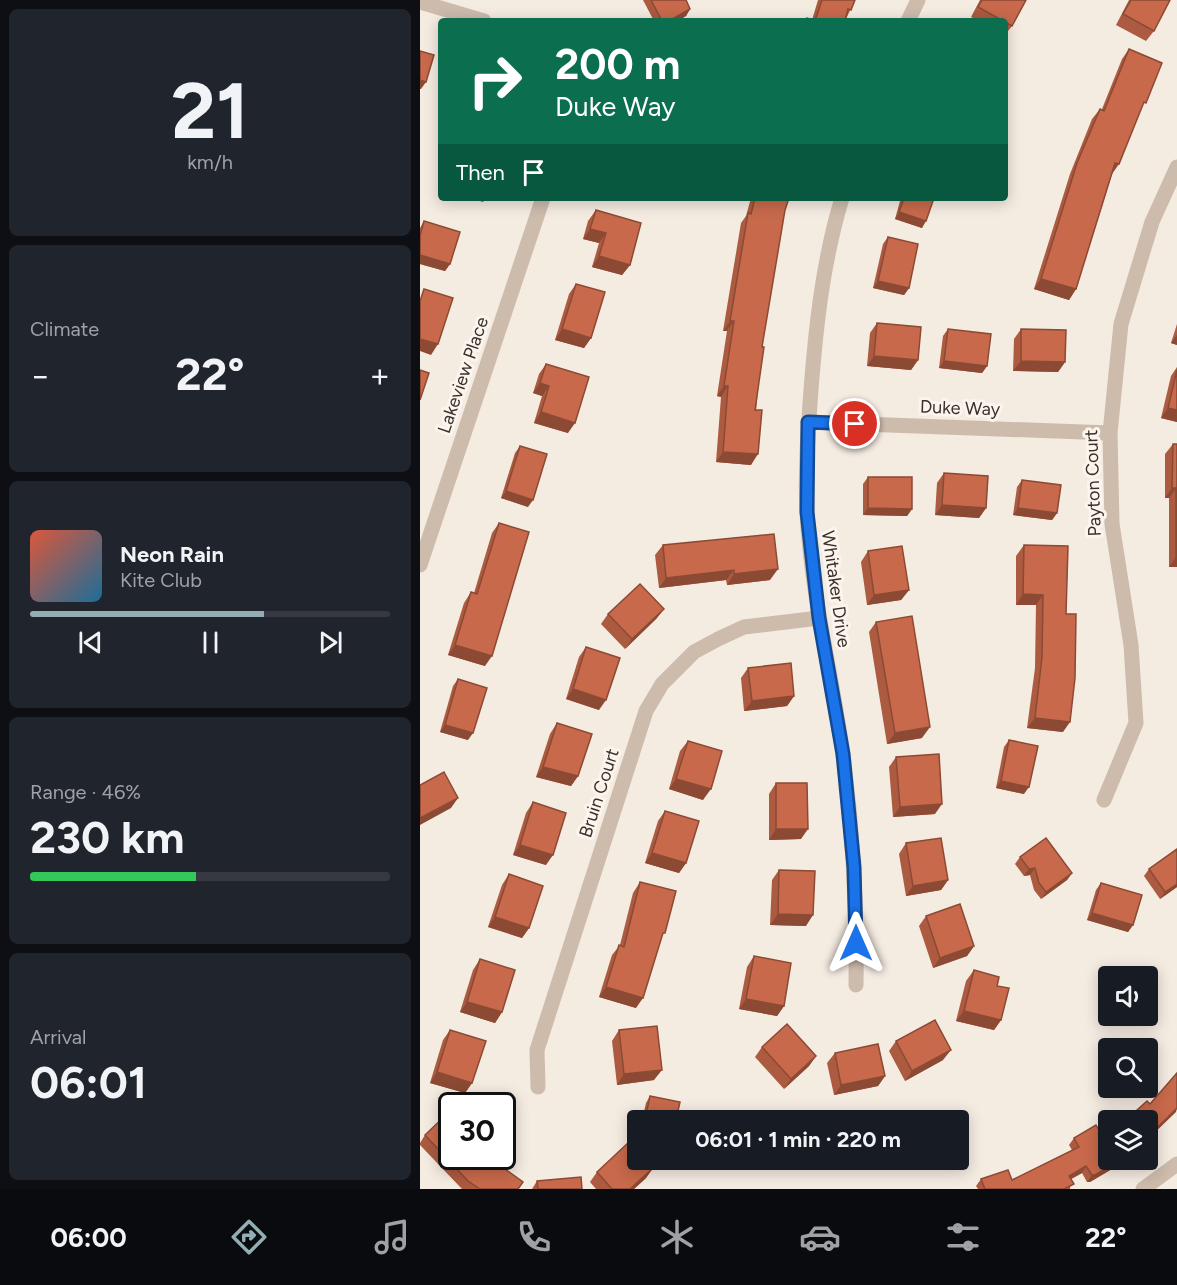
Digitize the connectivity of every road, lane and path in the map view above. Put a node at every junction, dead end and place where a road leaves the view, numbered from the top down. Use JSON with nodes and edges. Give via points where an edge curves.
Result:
{"nodes":[{"id":1,"x":918,"y":0,"type":"edge"},
{"id":2,"x":420,"y":2,"type":"edge"},
{"id":3,"x":474,"y":18,"type":"edge"},
{"id":4,"x":909,"y":18,"type":"edge"},
{"id":5,"x":1177,"y":167,"type":"edge"},
{"id":6,"x":542,"y":201,"type":"edge"},
{"id":7,"x":841,"y":201,"type":"edge"},
{"id":8,"x":808,"y":422,"type":"junction"},
{"id":9,"x":1110,"y":433,"type":"junction"},
{"id":10,"x":420,"y":565,"type":"edge"},
{"id":11,"x":819,"y":618,"type":"junction"},
{"id":12,"x":1104,"y":800,"type":"dead end"},
{"id":13,"x":856,"y":985,"type":"dead end"},
{"id":14,"x":538,"y":1087,"type":"dead end"},
{"id":15,"x":1177,"y":1164,"type":"edge"},
{"id":16,"x":1143,"y":1189,"type":"edge"}],
"edges":[{"from":1,"to":4,"type":"street"},
{"from":2,"to":3,"type":"street"},
{"from":5,"to":9,"type":"street","name":"Payton Court","via":[[1152,222],[1121,324]]},
{"from":6,"to":10,"type":"street","name":"Lakeview Place"},
{"from":7,"to":8,"type":"street","name":"Whitaker Drive","via":[[826,257],[815,330]]},
{"from":8,"to":9,"type":"street","name":"Duke Way"},
{"from":8,"to":11,"type":"street","name":"Whitaker Drive","via":[[807,512]]},
{"from":9,"to":12,"type":"street","name":"Payton Court","via":[[1112,524],[1131,645],[1136,723]]},
{"from":11,"to":13,"type":"street","name":"Whitaker Drive","via":[[843,754],[853,856]]},
{"from":11,"to":14,"type":"street","name":"Bruin Court","via":[[744,627],[694,652],[662,684],[646,711],[537,1050]]},
{"from":15,"to":16,"type":"street"}]}
